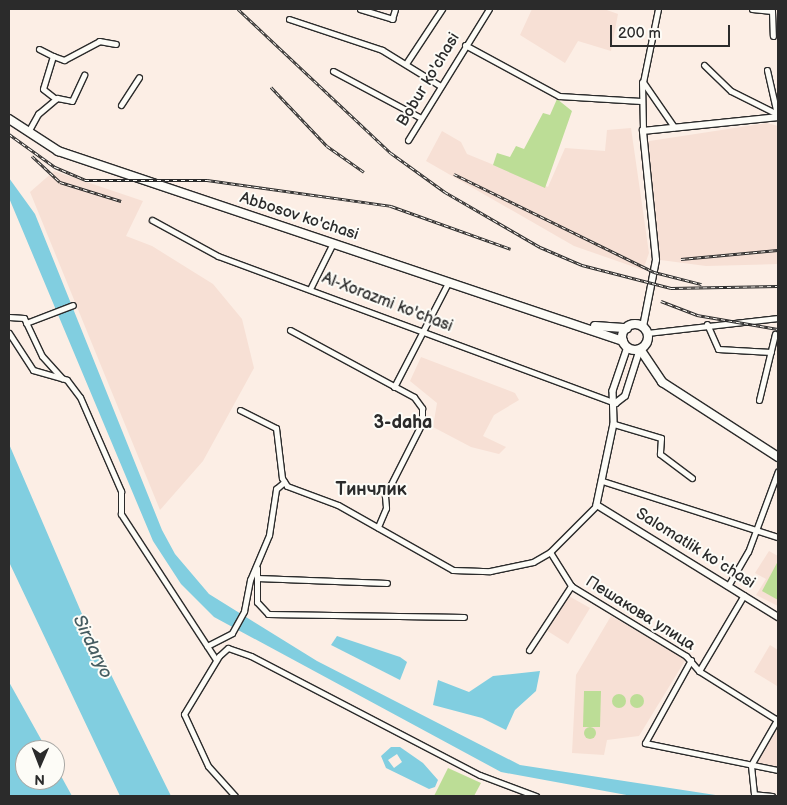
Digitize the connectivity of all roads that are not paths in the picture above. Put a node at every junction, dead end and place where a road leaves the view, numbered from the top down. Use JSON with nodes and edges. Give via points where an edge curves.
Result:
{"nodes":[{"id":1,"x":360,"y":9,"type":"edge"},
{"id":2,"x":395,"y":9,"type":"edge"},
{"id":3,"x":442,"y":9,"type":"edge"},
{"id":4,"x":658,"y":9,"type":"edge"},
{"id":5,"x":752,"y":9,"type":"edge"},
{"id":6,"x":486,"y":10,"type":"edge"},
{"id":7,"x":289,"y":19,"type":"dead end"},
{"id":8,"x":773,"y":36,"type":"dead end"},
{"id":9,"x":116,"y":44,"type":"dead end"},
{"id":10,"x":465,"y":45,"type":"junction"},
{"id":11,"x":40,"y":48,"type":"dead end"},
{"id":12,"x":53,"y":56,"type":"junction"},
{"id":13,"x":406,"y":62,"type":"junction"},
{"id":14,"x":704,"y":65,"type":"dead end"},
{"id":15,"x":767,"y":70,"type":"dead end"},
{"id":16,"x":333,"y":71,"type":"dead end"},
{"id":17,"x":84,"y":75,"type":"dead end"},
{"id":18,"x":139,"y":77,"type":"dead end"},
{"id":19,"x":642,"y":82,"type":"junction"},
{"id":20,"x":439,"y":85,"type":"junction"},
{"id":21,"x":56,"y":99,"type":"junction"},
{"id":22,"x":641,"y":101,"type":"junction"},
{"id":23,"x":121,"y":105,"type":"dead end"},
{"id":24,"x":778,"y":116,"type":"edge"},
{"id":25,"x":419,"y":117,"type":"junction"},
{"id":26,"x":9,"y":119,"type":"edge"},
{"id":27,"x":674,"y":127,"type":"junction"},
{"id":28,"x":643,"y":131,"type":"junction"},
{"id":29,"x":28,"y":132,"type":"junction"},
{"id":30,"x":408,"y":140,"type":"dead end"},
{"id":31,"x":152,"y":220,"type":"dead end"},
{"id":32,"x":333,"y":243,"type":"junction"},
{"id":33,"x":449,"y":281,"type":"junction"},
{"id":34,"x":311,"y":287,"type":"junction"},
{"id":35,"x":73,"y":305,"type":"dead end"},
{"id":36,"x":9,"y":316,"type":"edge"},
{"id":37,"x":778,"y":318,"type":"edge"},
{"id":38,"x":26,"y":323,"type":"junction"},
{"id":39,"x":707,"y":324,"type":"junction"},
{"id":40,"x":588,"y":326,"type":"junction"},
{"id":41,"x":627,"y":328,"type":"junction"},
{"id":42,"x":290,"y":330,"type":"dead end"},
{"id":43,"x":425,"y":330,"type":"junction"},
{"id":44,"x":645,"y":330,"type":"junction"},
{"id":45,"x":9,"y":334,"type":"edge"},
{"id":46,"x":775,"y":334,"type":"dead end"},
{"id":47,"x":626,"y":344,"type":"junction"},
{"id":48,"x":640,"y":349,"type":"junction"},
{"id":49,"x":771,"y":352,"type":"junction"},
{"id":50,"x":63,"y":379,"type":"junction"},
{"id":51,"x":394,"y":387,"type":"junction"},
{"id":52,"x":759,"y":400,"type":"dead end"},
{"id":53,"x":616,"y":403,"type":"junction"},
{"id":54,"x":240,"y":410,"type":"dead end"},
{"id":55,"x":614,"y":424,"type":"junction"},
{"id":56,"x":778,"y":456,"type":"edge"},
{"id":57,"x":778,"y":471,"type":"edge"},
{"id":58,"x":692,"y":478,"type":"dead end"},
{"id":59,"x":602,"y":481,"type":"junction"},
{"id":60,"x":284,"y":482,"type":"junction"},
{"id":61,"x":597,"y":505,"type":"junction"},
{"id":62,"x":378,"y":527,"type":"junction"},
{"id":63,"x":756,"y":528,"type":"junction"},
{"id":64,"x":778,"y":537,"type":"edge"},
{"id":65,"x":550,"y":552,"type":"junction"},
{"id":66,"x":257,"y":568,"type":"junction"},
{"id":67,"x":257,"y":578,"type":"junction"},
{"id":68,"x":387,"y":583,"type":"dead end"},
{"id":69,"x":571,"y":586,"type":"junction"},
{"id":70,"x":728,"y":586,"type":"junction"},
{"id":71,"x":744,"y":596,"type":"junction"},
{"id":72,"x":464,"y":617,"type":"dead end"},
{"id":73,"x":778,"y":617,"type":"edge"},
{"id":74,"x":207,"y":646,"type":"junction"},
{"id":75,"x":530,"y":650,"type":"dead end"},
{"id":76,"x":216,"y":660,"type":"junction"},
{"id":77,"x":691,"y":660,"type":"junction"},
{"id":78,"x":699,"y":671,"type":"junction"},
{"id":79,"x":777,"y":719,"type":"edge"},
{"id":80,"x":751,"y":765,"type":"junction"},
{"id":81,"x":778,"y":770,"type":"edge"},
{"id":82,"x":235,"y":796,"type":"edge"},
{"id":83,"x":536,"y":796,"type":"edge"},
{"id":84,"x":772,"y":796,"type":"edge"}],
"edges":[{"from":1,"to":2,"type":"street","via":[[392,19]]},
{"from":3,"to":13,"type":"street"},
{"from":4,"to":19,"type":"street"},
{"from":5,"to":8,"type":"street","via":[[772,11]]},
{"from":6,"to":10,"type":"street","name":"Bobur ko'chasi"},
{"from":7,"to":13,"type":"street"},
{"from":9,"to":12,"type":"street","via":[[99,41],[64,60]]},
{"from":10,"to":20,"type":"street","name":"Bobur ko'chasi"},
{"from":10,"to":22,"type":"street","via":[[558,96]]},
{"from":11,"to":12,"type":"street"},
{"from":12,"to":21,"type":"street","via":[[43,89]]},
{"from":13,"to":20,"type":"street"},
{"from":14,"to":24,"type":"street","via":[[731,91]]},
{"from":15,"to":24,"type":"street"},
{"from":16,"to":25,"type":"street"},
{"from":17,"to":21,"type":"street","via":[[72,102]]},
{"from":18,"to":23,"type":"street"},
{"from":19,"to":22,"type":"street"},
{"from":19,"to":27,"type":"street"},
{"from":20,"to":25,"type":"street","name":"Bobur ko'chasi"},
{"from":21,"to":29,"type":"street","via":[[38,114]]},
{"from":22,"to":28,"type":"street"},
{"from":24,"to":27,"type":"street"},
{"from":25,"to":30,"type":"street","name":"Bobur ko'chasi"},
{"from":26,"to":29,"type":"main road","name":"Abbosov ko'chasi"},
{"from":27,"to":28,"type":"street"},
{"from":28,"to":44,"type":"street","via":[[656,260]]},
{"from":29,"to":32,"type":"main road","name":"Abbosov ko'chasi","via":[[58,151]]},
{"from":31,"to":34,"type":"street","name":"Al-Xorazmi ko'chasi","via":[[218,256]]},
{"from":32,"to":33,"type":"main road","name":"Abbosov ko'chasi"},
{"from":32,"to":34,"type":"street"},
{"from":33,"to":40,"type":"main road","name":"Abbosov ko'chasi"},
{"from":33,"to":43,"type":"street"},
{"from":34,"to":43,"type":"street","name":"Al-Xorazmi ko'chasi"},
{"from":35,"to":38,"type":"street"},
{"from":36,"to":38,"type":"street","via":[[20,316]]},
{"from":37,"to":39,"type":"street"},
{"from":38,"to":50,"type":"street","via":[[42,356]]},
{"from":39,"to":44,"type":"street"},
{"from":39,"to":49,"type":"street","via":[[718,349]]},
{"from":40,"to":41,"type":"main road","name":"Abbosov ko'chasi"},
{"from":40,"to":47,"type":"main road","name":"Abbosov ko'chasi"},
{"from":41,"to":44,"type":"main road","name":"Abbosov ko'chasi"},
{"from":41,"to":47,"type":"main road"},
{"from":42,"to":51,"type":"street"},
{"from":43,"to":51,"type":"street"},
{"from":43,"to":53,"type":"street","name":"Al-Xorazmi ko'chasi"},
{"from":44,"to":48,"type":"main road"},
{"from":45,"to":50,"type":"street","via":[[33,370]]},
{"from":46,"to":49,"type":"street"},
{"from":47,"to":48,"type":"main road","name":"Abbosov ko'chasi"},
{"from":47,"to":53,"type":"street","via":[[613,392]]},
{"from":48,"to":53,"type":"street","via":[[625,396]]},
{"from":48,"to":56,"type":"main road","via":[[662,382]]},
{"from":49,"to":52,"type":"street"},
{"from":50,"to":74,"type":"street","via":[[80,397],[121,491],[121,514]]},
{"from":51,"to":62,"type":"street","via":[[414,397],[423,415],[385,496],[386,508]]},
{"from":53,"to":55,"type":"street"},
{"from":54,"to":60,"type":"street","via":[[276,428]]},
{"from":55,"to":58,"type":"street","via":[[661,438],[660,454]]},
{"from":55,"to":59,"type":"street"},
{"from":57,"to":63,"type":"street"},
{"from":59,"to":61,"type":"street"},
{"from":59,"to":63,"type":"street"},
{"from":60,"to":62,"type":"street"},
{"from":60,"to":66,"type":"street","via":[[276,489],[269,536]]},
{"from":61,"to":65,"type":"street"},
{"from":61,"to":70,"type":"street","name":"Salomatlik ko‘chasi"},
{"from":62,"to":65,"type":"street","via":[[435,564],[462,573],[513,567]]},
{"from":63,"to":64,"type":"street"},
{"from":63,"to":70,"type":"street"},
{"from":65,"to":69,"type":"street","name":"Пешакова улица"},
{"from":66,"to":67,"type":"street"},
{"from":66,"to":74,"type":"street","via":[[244,611],[232,633]]},
{"from":67,"to":68,"type":"street"},
{"from":67,"to":72,"type":"street","via":[[256,602],[268,614]]},
{"from":69,"to":75,"type":"street"},
{"from":69,"to":77,"type":"street","name":"Пешакова улица"},
{"from":70,"to":71,"type":"street","name":"Salomatlik ko‘chasi"},
{"from":71,"to":73,"type":"street","name":"Salomatlik ko‘chasi"},
{"from":71,"to":78,"type":"street"},
{"from":74,"to":76,"type":"street"},
{"from":76,"to":82,"type":"street","via":[[184,714],[184,724],[208,766]]},
{"from":76,"to":83,"type":"street","via":[[228,648],[251,656],[480,775]]},
{"from":77,"to":78,"type":"street","name":"Пешакова улица"},
{"from":77,"to":80,"type":"street","via":[[644,738],[648,745]]},
{"from":78,"to":79,"type":"street","name":"Пешакова улица"},
{"from":79,"to":80,"type":"street"},
{"from":80,"to":81,"type":"street"},
{"from":80,"to":84,"type":"street","via":[[754,794]]}]}
